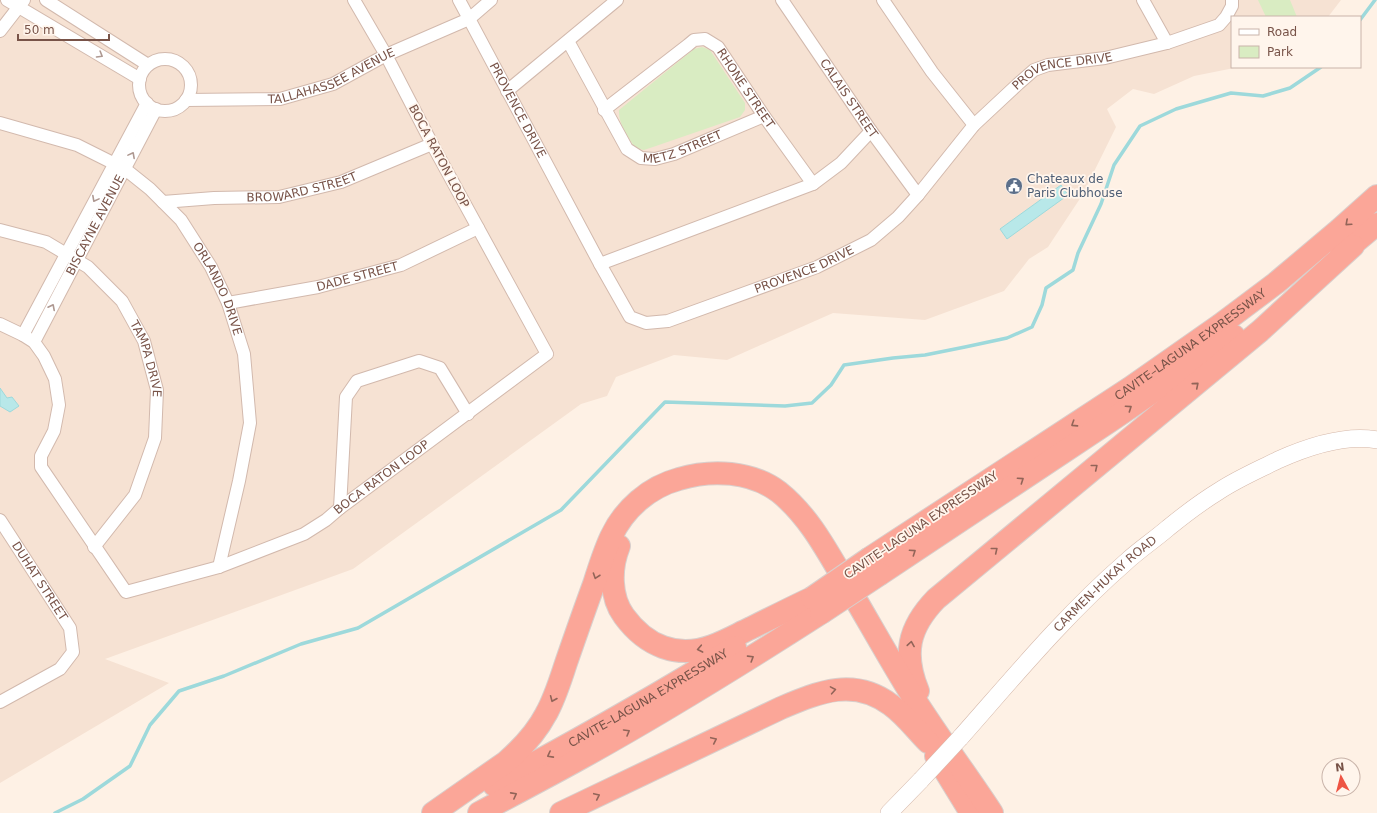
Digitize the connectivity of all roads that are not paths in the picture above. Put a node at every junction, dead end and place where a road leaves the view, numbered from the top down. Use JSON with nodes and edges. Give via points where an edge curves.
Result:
{"nodes":[{"id":1,"x":6,"y":0,"type":"edge"},
{"id":2,"x":46,"y":0,"type":"edge"},
{"id":3,"x":354,"y":0,"type":"edge"},
{"id":4,"x":459,"y":0,"type":"edge"},
{"id":5,"x":491,"y":0,"type":"edge"},
{"id":6,"x":617,"y":0,"type":"edge"},
{"id":7,"x":782,"y":0,"type":"edge"},
{"id":8,"x":883,"y":0,"type":"edge"},
{"id":9,"x":1142,"y":0,"type":"edge"},
{"id":10,"x":1232,"y":3,"type":"edge"},
{"id":11,"x":22,"y":4,"type":"edge"},
{"id":12,"x":469,"y":18,"type":"junction"},
{"id":13,"x":0,"y":31,"type":"edge"},
{"id":14,"x":568,"y":41,"type":"junction"},
{"id":15,"x":1167,"y":43,"type":"junction"},
{"id":16,"x":386,"y":55,"type":"junction"},
{"id":17,"x":148,"y":65,"type":"junction"},
{"id":18,"x":140,"y":79,"type":"junction"},
{"id":19,"x":507,"y":91,"type":"junction"},
{"id":20,"x":186,"y":100,"type":"junction"},
{"id":21,"x":152,"y":106,"type":"junction"},
{"id":22,"x":604,"y":110,"type":"junction"},
{"id":23,"x":764,"y":116,"type":"junction"},
{"id":24,"x":0,"y":123,"type":"edge"},
{"id":25,"x":974,"y":125,"type":"junction"},
{"id":26,"x":870,"y":131,"type":"junction"},
{"id":27,"x":432,"y":144,"type":"junction"},
{"id":28,"x":119,"y":167,"type":"junction"},
{"id":29,"x":813,"y":184,"type":"junction"},
{"id":30,"x":918,"y":195,"type":"junction"},
{"id":31,"x":1377,"y":196,"type":"edge"},
{"id":32,"x":163,"y":202,"type":"junction"},
{"id":33,"x":1377,"y":224,"type":"edge"},
{"id":34,"x":478,"y":228,"type":"junction"},
{"id":35,"x":0,"y":230,"type":"edge"},
{"id":36,"x":1353,"y":246,"type":"junction"},
{"id":37,"x":71,"y":257,"type":"junction"},
{"id":38,"x":600,"y":264,"type":"junction"},
{"id":39,"x":228,"y":303,"type":"junction"},
{"id":40,"x":0,"y":324,"type":"edge"},
{"id":41,"x":23,"y":335,"type":"junction"},
{"id":42,"x":34,"y":342,"type":"junction"},
{"id":43,"x":468,"y":414,"type":"junction"},
{"id":44,"x":1377,"y":440,"type":"edge"},
{"id":45,"x":340,"y":508,"type":"junction"},
{"id":46,"x":0,"y":520,"type":"edge"},
{"id":47,"x":94,"y":546,"type":"junction"},
{"id":48,"x":875,"y":566,"type":"junction"},
{"id":49,"x":219,"y":567,"type":"junction"},
{"id":50,"x":816,"y":606,"type":"junction"},
{"id":51,"x":0,"y":702,"type":"edge"},
{"id":52,"x":932,"y":738,"type":"junction"},
{"id":53,"x":433,"y":813,"type":"edge"},
{"id":54,"x":439,"y":813,"type":"edge"},
{"id":55,"x":479,"y":813,"type":"edge"},
{"id":56,"x":561,"y":813,"type":"edge"},
{"id":57,"x":889,"y":813,"type":"edge"},
{"id":58,"x":971,"y":813,"type":"edge"},
{"id":59,"x":992,"y":813,"type":"edge"}],
"edges":[{"from":1,"to":11,"type":"street"},
{"from":2,"to":17,"type":"street"},
{"from":3,"to":16,"type":"street","name":"BOCA RATON LOOP"},
{"from":4,"to":12,"type":"street","name":"PROVENCE DRIVE"},
{"from":5,"to":12,"type":"street","name":"TALLAHASSEE AVENUE"},
{"from":6,"to":14,"type":"street"},
{"from":7,"to":26,"type":"street","name":"CALAIS STREET"},
{"from":8,"to":25,"type":"street","via":[[932,72]]},
{"from":9,"to":15,"type":"street"},
{"from":10,"to":15,"type":"street","name":"PROVENCE DRIVE","via":[[1220,25]]},
{"from":11,"to":13,"type":"street"},
{"from":11,"to":18,"type":"street","one_way":true},
{"from":12,"to":16,"type":"street","name":"TALLAHASSEE AVENUE"},
{"from":12,"to":19,"type":"street","name":"PROVENCE DRIVE"},
{"from":14,"to":19,"type":"street"},
{"from":14,"to":22,"type":"street","name":"METZ STREET"},
{"from":15,"to":25,"type":"street","name":"PROVENCE DRIVE","via":[[1105,58],[1048,65],[1034,70]]},
{"from":16,"to":20,"type":"street","name":"TALLAHASSEE AVENUE","via":[[333,84],[280,99]]},
{"from":16,"to":27,"type":"street","name":"BOCA RATON LOOP"},
{"from":17,"to":18,"type":"street"},
{"from":17,"to":20,"type":"street","via":[[163,59],[179,63],[189,76],[191,84]]},
{"from":18,"to":21,"type":"street","via":[[139,88],[142,96]]},
{"from":19,"to":38,"type":"street","name":"PROVENCE DRIVE"},
{"from":20,"to":21,"type":"street","via":[[180,106],[164,111]]},
{"from":21,"to":28,"type":"street","name":"BISCAYNE AVENUE"},
{"from":22,"to":23,"type":"street","name":"METZ STREET","via":[[627,149],[641,158],[656,159],[674,154]]},
{"from":22,"to":23,"type":"street","name":"RHONE STREET","via":[[694,40],[705,39],[718,47]]},
{"from":23,"to":29,"type":"street","name":"RHONE STREET"},
{"from":24,"to":28,"type":"street","name":"ORLANDO DRIVE","via":[[77,145]]},
{"from":25,"to":30,"type":"street","name":"PROVENCE DRIVE"},
{"from":26,"to":29,"type":"street","via":[[841,163]]},
{"from":26,"to":30,"type":"street","name":"CALAIS STREET"},
{"from":27,"to":32,"type":"street","name":"BROWARD STREET","via":[[341,182],[279,197]]},
{"from":27,"to":34,"type":"street","name":"BOCA RATON LOOP"},
{"from":28,"to":32,"type":"street","name":"ORLANDO DRIVE","via":[[150,188]]},
{"from":28,"to":37,"type":"street","name":"BISCAYNE AVENUE"},
{"from":29,"to":38,"type":"street"},
{"from":30,"to":38,"type":"street","name":"PROVENCE DRIVE","via":[[898,217],[871,240],[817,267],[668,322],[646,323],[630,317]]},
{"from":31,"to":48,"type":"highway","name":"CAVITE–LAGUNA EXPRESSWAY","one_way":true,"via":[[1276,283],[1220,325]]},
{"from":32,"to":39,"type":"street","name":"ORLANDO DRIVE","via":[[181,220],[211,267]]},
{"from":33,"to":36,"type":"highway","name":"CAVITE–LAGUNA EXPRESSWAY"},
{"from":34,"to":39,"type":"street","name":"DADE STREET","via":[[401,265],[318,288]]},
{"from":34,"to":43,"type":"street","name":"BOCA RATON LOOP","via":[[547,354]]},
{"from":35,"to":37,"type":"street","name":"TAMPA DRIVE","via":[[46,242]]},
{"from":48,"to":36,"type":"highway","name":"CAVITE–LAGUNA EXPRESSWAY","one_way":true,"via":[[1222,344]]},
{"from":52,"to":36,"type":"highway","one_way":true,"via":[[910,668],[913,634],[924,611],[1260,332]]},
{"from":37,"to":41,"type":"street","name":"BISCAYNE AVENUE"},
{"from":42,"to":37,"type":"street","name":"BISCAYNE AVENUE","one_way":true},
{"from":37,"to":47,"type":"street","name":"TAMPA DRIVE","via":[[88,267],[122,301],[144,341],[157,390],[155,438],[135,495]]},
{"from":39,"to":49,"type":"street","name":"ORLANDO DRIVE","via":[[244,354],[250,423]]},
{"from":40,"to":41,"type":"street","name":"BOCA RATON LOOP"},
{"from":41,"to":42,"type":"street","name":"BOCA RATON LOOP"},
{"from":42,"to":47,"type":"street","name":"BOCA RATON LOOP","via":[[55,379],[59,405],[54,431],[41,456],[41,468]]},
{"from":43,"to":45,"type":"street","name":"BOCA RATON LOOP"},
{"from":43,"to":45,"type":"street","via":[[440,368],[419,361],[357,381],[346,397]]},
{"from":44,"to":57,"type":"street","name":"CARMEN-HUKAY ROAD","bridge":true,"via":[[1344,440],[1294,453],[1219,490],[1193,508],[1125,562],[1086,600]]},
{"from":45,"to":49,"type":"street","name":"BOCA RATON LOOP","via":[[304,534]]},
{"from":46,"to":51,"type":"street","name":"DUHAT STREET","via":[[70,628],[73,652],[60,668]]},
{"from":47,"to":49,"type":"street","name":"BOCA RATON LOOP","via":[[126,592]]},
{"from":48,"to":50,"type":"highway","name":"CAVITE–LAGUNA EXPRESSWAY","bridge":true},
{"from":50,"to":52,"type":"highway","one_way":true,"via":[[712,646],[689,651],[655,645],[632,627],[621,612],[615,597],[613,580],[618,548],[637,518],[666,495],[683,488],[719,484],[736,487],[768,500],[797,526]]},
{"from":50,"to":54,"type":"highway","name":"CAVITE–LAGUNA EXPRESSWAY","one_way":true,"via":[[708,664],[637,707]]},
{"from":55,"to":50,"type":"highway","name":"CAVITE–LAGUNA EXPRESSWAY","one_way":true,"via":[[583,757],[739,665]]},
{"from":52,"to":53,"type":"highway","one_way":true,"via":[[906,686],[824,546],[799,510],[778,491],[751,478],[734,474],[701,473],[670,481],[654,489],[626,514],[606,546],[554,697],[538,727],[506,762]]},
{"from":56,"to":52,"type":"highway","one_way":true,"via":[[781,708],[829,690],[852,689],[874,694]]},
{"from":52,"to":58,"type":"highway"},
{"from":52,"to":59,"type":"highway"}]}
